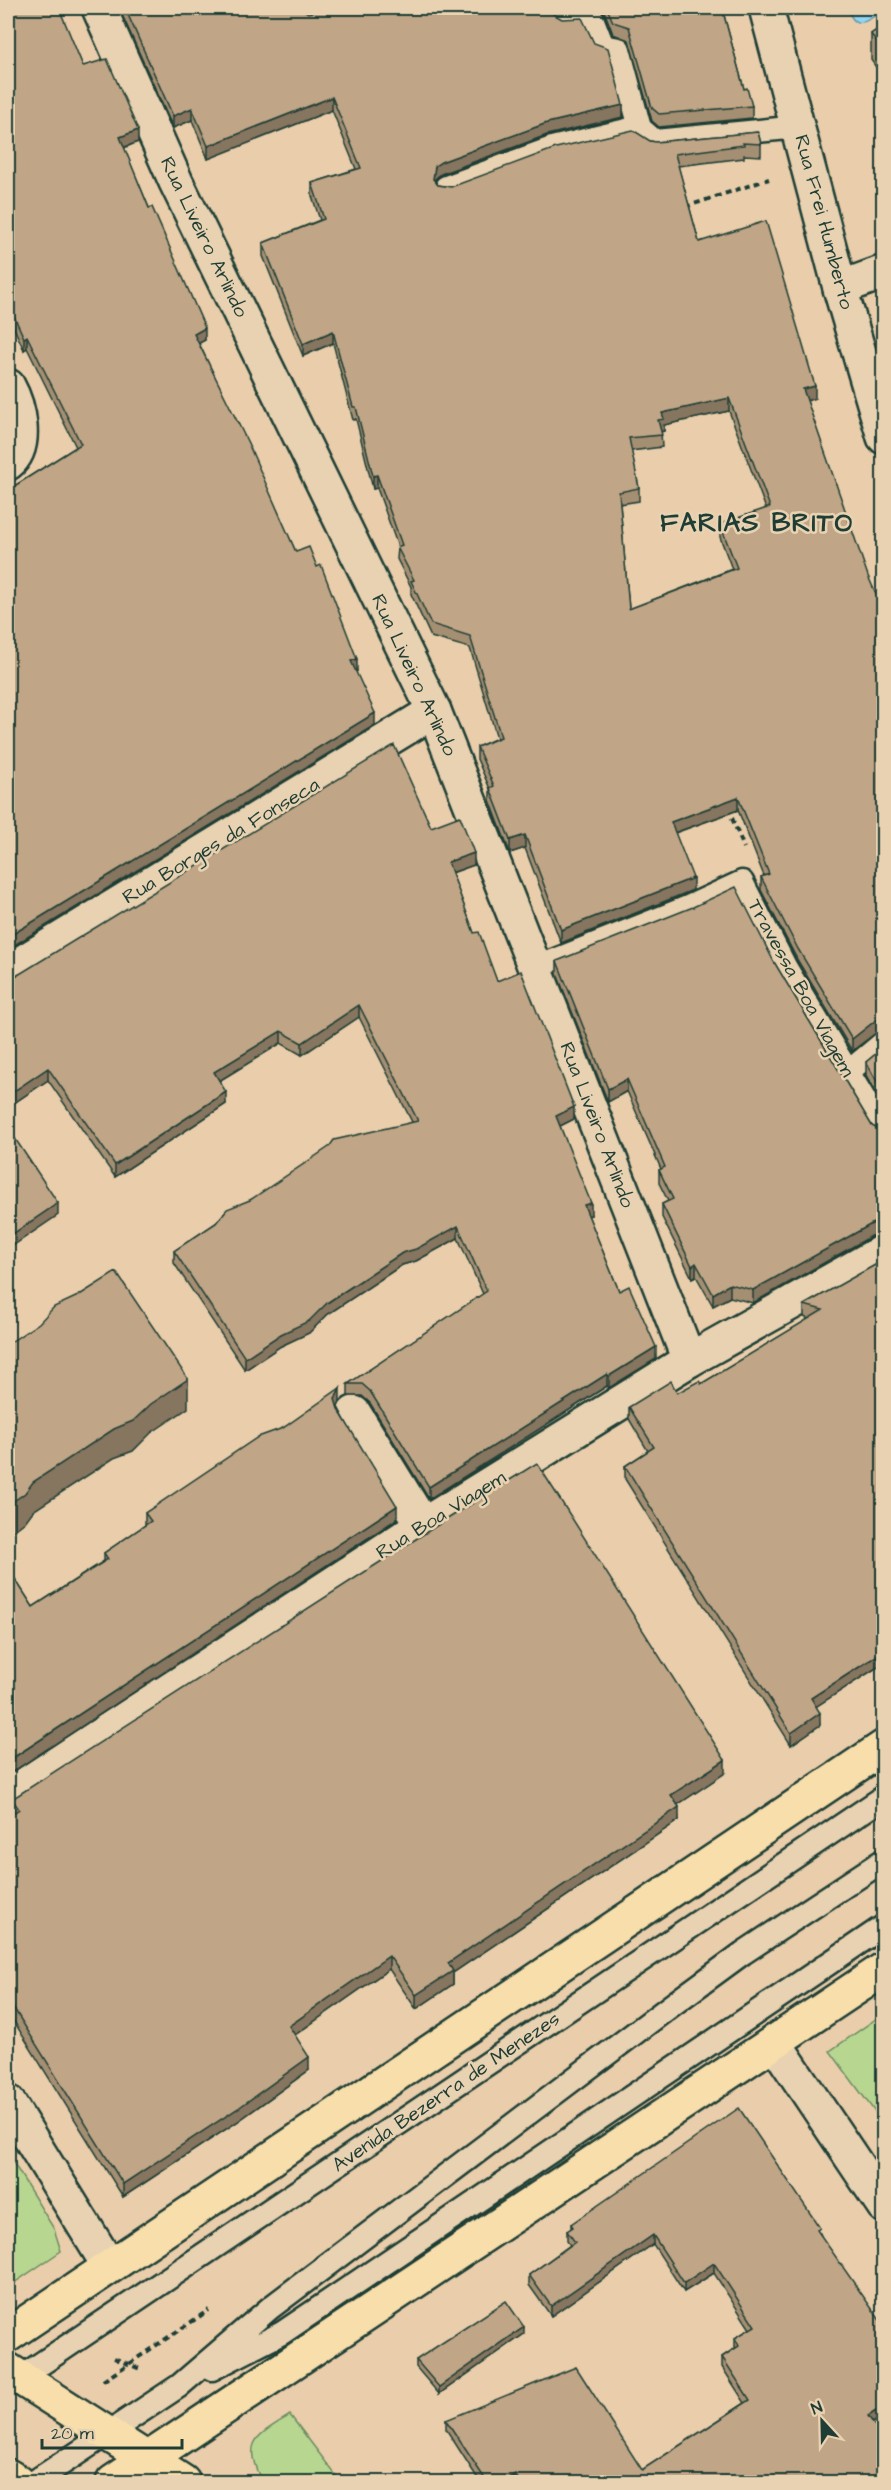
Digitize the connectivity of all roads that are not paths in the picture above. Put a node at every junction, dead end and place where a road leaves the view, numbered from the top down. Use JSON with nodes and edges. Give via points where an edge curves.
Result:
{"nodes":[{"id":1,"x":99,"y":8,"type":"edge"},
{"id":2,"x":561,"y":8,"type":"edge"},
{"id":3,"x":765,"y":8,"type":"edge"},
{"id":4,"x":799,"y":127,"type":"junction"},
{"id":5,"x":640,"y":128,"type":"junction"},
{"id":6,"x":446,"y":187,"type":"edge"},
{"id":7,"x":884,"y":272,"type":"edge"},
{"id":8,"x":840,"y":288,"type":"junction"},
{"id":9,"x":8,"y":386,"type":"edge"},
{"id":10,"x":884,"y":437,"type":"edge"},
{"id":11,"x":8,"y":463,"type":"edge"},
{"id":12,"x":434,"y":711,"type":"junction"},
{"id":13,"x":535,"y":968,"type":"junction"},
{"id":14,"x":8,"y":971,"type":"edge"},
{"id":15,"x":884,"y":1041,"type":"edge"},
{"id":16,"x":848,"y":1072,"type":"junction"},
{"id":17,"x":884,"y":1132,"type":"edge"},
{"id":18,"x":884,"y":1251,"type":"edge"},
{"id":19,"x":689,"y":1360,"type":"junction"},
{"id":20,"x":354,"y":1413,"type":"dead end"},
{"id":21,"x":423,"y":1525,"type":"junction"},
{"id":22,"x":884,"y":1747,"type":"edge"},
{"id":23,"x":8,"y":1795,"type":"edge"},
{"id":24,"x":884,"y":1797,"type":"edge"},
{"id":25,"x":884,"y":1860,"type":"edge"},
{"id":26,"x":884,"y":1926,"type":"edge"},
{"id":27,"x":884,"y":1970,"type":"edge"},
{"id":28,"x":774,"y":2042,"type":"junction"},
{"id":29,"x":8,"y":2102,"type":"edge"},
{"id":30,"x":884,"y":2206,"type":"edge"},
{"id":31,"x":109,"y":2265,"type":"junction"},
{"id":32,"x":8,"y":2335,"type":"edge"},
{"id":33,"x":12,"y":2378,"type":"edge"},
{"id":34,"x":179,"y":2386,"type":"junction"},
{"id":35,"x":107,"y":2433,"type":"junction"},
{"id":36,"x":148,"y":2459,"type":"junction"},
{"id":37,"x":8,"y":2476,"type":"edge"},
{"id":38,"x":18,"y":2482,"type":"edge"},
{"id":39,"x":34,"y":2482,"type":"edge"},
{"id":40,"x":113,"y":2482,"type":"edge"},
{"id":41,"x":183,"y":2482,"type":"edge"}],
"edges":[{"from":1,"to":12,"type":"street","name":"Rua Liveiro Arlindo","via":[[176,182]]},
{"from":2,"to":5,"type":"lane","via":[[566,20],[591,18],[603,46],[619,50]]},
{"from":3,"to":4,"type":"street","name":"Rua Frei Humberto"},
{"from":4,"to":5,"type":"lane","via":[[655,141]]},
{"from":4,"to":8,"type":"street","name":"Rua Frei Humberto"},
{"from":5,"to":6,"type":"lane","via":[[552,148]]},
{"from":7,"to":8,"type":"street"},
{"from":8,"to":10,"type":"street","name":"Rua Frei Humberto"},
{"from":9,"to":11,"type":"street","via":[[20,434],[13,459]]},
{"from":12,"to":13,"type":"street","name":"Rua Liveiro Arlindo"},
{"from":12,"to":14,"type":"street","name":"Rua Borges da Fonseca"},
{"from":13,"to":16,"type":"lane","name":"Travessa Boa Viagem","via":[[742,882],[786,968]]},
{"from":13,"to":19,"type":"street","name":"Rua Liveiro Arlindo"},
{"from":15,"to":16,"type":"lane"},
{"from":16,"to":17,"type":"lane","name":"Travessa Boa Viagem"},
{"from":18,"to":19,"type":"street","name":"Rua Boa Viagem"},
{"from":19,"to":21,"type":"street","name":"Rua Boa Viagem"},
{"from":20,"to":21,"type":"street"},
{"from":21,"to":23,"type":"street","name":"Rua Boa Viagem"},
{"from":22,"to":31,"type":"main road"},
{"from":24,"to":33,"type":"lane","name":"Avenida Bezerra de Menezes"},
{"from":25,"to":34,"type":"lane","via":[[672,2005],[270,2308]]},
{"from":26,"to":34,"type":"lane","via":[[282,2333]]},
{"from":27,"to":28,"type":"main road"},
{"from":28,"to":30,"type":"street"},
{"from":28,"to":36,"type":"main road"},
{"from":29,"to":31,"type":"street"},
{"from":31,"to":32,"type":"main road"},
{"from":33,"to":35,"type":"main road"},
{"from":34,"to":35,"type":"lane"},
{"from":35,"to":36,"type":"main road"},
{"from":35,"to":39,"type":"lane"},
{"from":36,"to":40,"type":"main road"},
{"from":36,"to":41,"type":"main road"},
{"from":37,"to":38,"type":"main road"}]}
